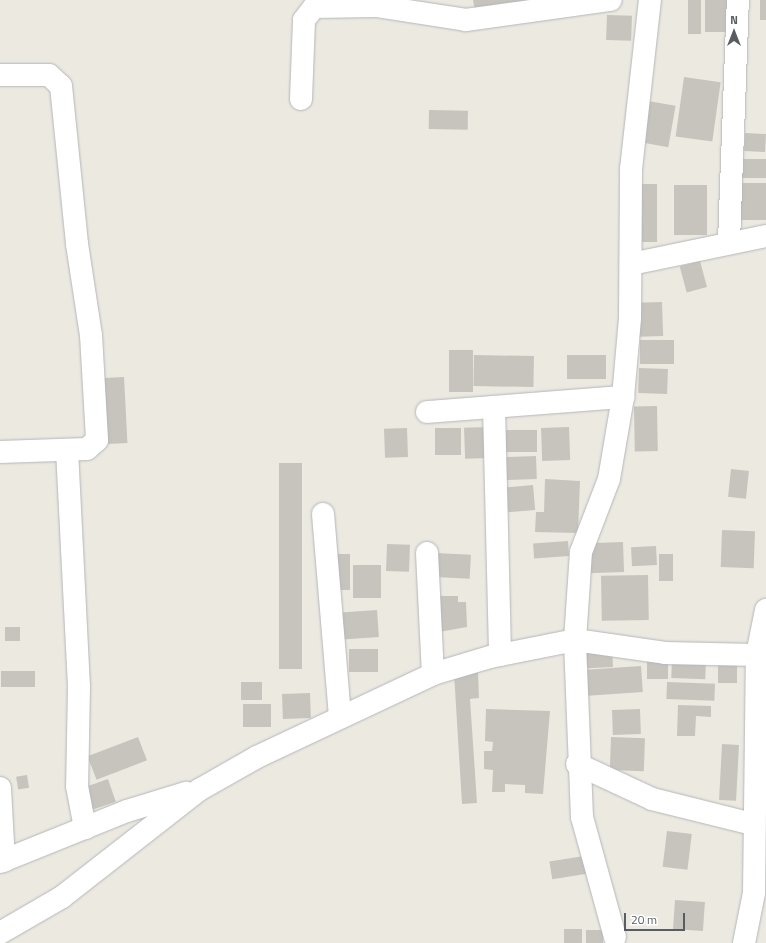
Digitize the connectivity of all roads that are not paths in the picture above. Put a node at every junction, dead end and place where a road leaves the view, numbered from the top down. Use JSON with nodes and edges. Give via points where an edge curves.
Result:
{"nodes":[{"id":1,"x":611,"y":0,"type":"edge"},
{"id":2,"x":650,"y":0,"type":"edge"},
{"id":3,"x":738,"y":0,"type":"edge"},
{"id":4,"x":376,"y":3,"type":"edge"},
{"id":5,"x":0,"y":75,"type":"edge"},
{"id":6,"x":301,"y":98,"type":"dead end"},
{"id":7,"x":766,"y":236,"type":"edge"},
{"id":8,"x":729,"y":242,"type":"junction"},
{"id":9,"x":631,"y":264,"type":"junction"},
{"id":10,"x":623,"y":397,"type":"junction"},
{"id":11,"x":494,"y":407,"type":"junction"},
{"id":12,"x":427,"y":412,"type":"dead end"},
{"id":13,"x":67,"y":450,"type":"junction"},
{"id":14,"x":0,"y":452,"type":"edge"},
{"id":15,"x":323,"y":514,"type":"dead end"},
{"id":16,"x":427,"y":553,"type":"dead end"},
{"id":17,"x":766,"y":610,"type":"edge"},
{"id":18,"x":575,"y":640,"type":"junction"},
{"id":19,"x":500,"y":655,"type":"junction"},
{"id":20,"x":757,"y":655,"type":"junction"},
{"id":21,"x":433,"y":674,"type":"junction"},
{"id":22,"x":340,"y":717,"type":"junction"},
{"id":23,"x":577,"y":764,"type":"junction"},
{"id":24,"x":0,"y":788,"type":"edge"},
{"id":25,"x":199,"y":790,"type":"junction"},
{"id":26,"x":752,"y":824,"type":"junction"},
{"id":27,"x":85,"y":828,"type":"junction"},
{"id":28,"x":761,"y":854,"type":"edge"},
{"id":29,"x":2,"y":862,"type":"edge"},
{"id":30,"x":0,"y":933,"type":"edge"},
{"id":31,"x":615,"y":937,"type":"dead end"},
{"id":32,"x":744,"y":943,"type":"edge"}],
"edges":[{"from":1,"to":4,"type":"street","via":[[466,20]]},
{"from":2,"to":9,"type":"street","via":[[631,168]]},
{"from":3,"to":8,"type":"street"},
{"from":4,"to":6,"type":"street","via":[[326,5],[307,12]]},
{"from":5,"to":13,"type":"street","via":[[50,75],[61,86],[77,244],[91,335],[97,440],[87,449]]},
{"from":7,"to":8,"type":"street"},
{"from":8,"to":9,"type":"street"},
{"from":9,"to":10,"type":"street"},
{"from":10,"to":11,"type":"street"},
{"from":10,"to":18,"type":"street","via":[[609,479],[581,552]]},
{"from":11,"to":12,"type":"street"},
{"from":11,"to":19,"type":"street"},
{"from":13,"to":14,"type":"street"},
{"from":13,"to":27,"type":"street","via":[[79,686],[77,786]]},
{"from":15,"to":22,"type":"street"},
{"from":16,"to":21,"type":"street"},
{"from":17,"to":20,"type":"street"},
{"from":18,"to":19,"type":"street"},
{"from":18,"to":20,"type":"street","via":[[665,653]]},
{"from":18,"to":23,"type":"street"},
{"from":19,"to":21,"type":"street"},
{"from":20,"to":26,"type":"street"},
{"from":21,"to":22,"type":"street"},
{"from":22,"to":25,"type":"street"},
{"from":23,"to":26,"type":"street","via":[[652,799]]},
{"from":23,"to":31,"type":"street","via":[[583,822]]},
{"from":24,"to":29,"type":"street"},
{"from":25,"to":27,"type":"street","via":[[152,802]]},
{"from":25,"to":30,"type":"street","via":[[62,897]]},
{"from":26,"to":28,"type":"street"},
{"from":27,"to":29,"type":"street"},
{"from":28,"to":32,"type":"street"}]}
